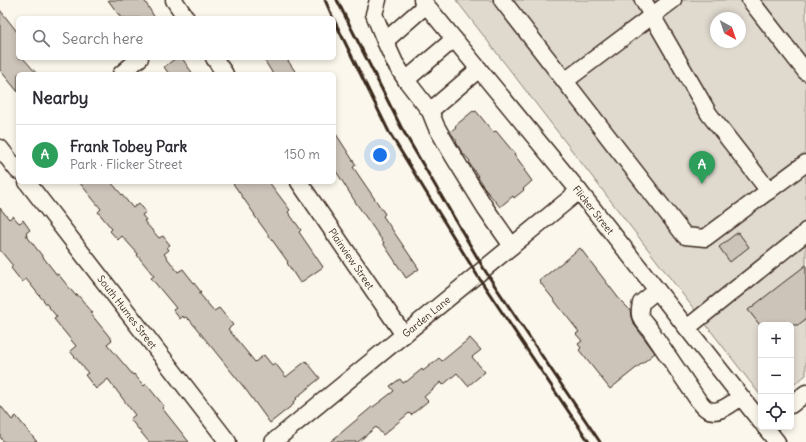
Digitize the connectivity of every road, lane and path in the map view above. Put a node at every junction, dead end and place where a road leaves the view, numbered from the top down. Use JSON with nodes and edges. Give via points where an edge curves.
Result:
{"nodes":[{"id":1,"x":174,"y":0,"type":"edge"},
{"id":2,"x":378,"y":0,"type":"edge"},
{"id":3,"x":502,"y":0,"type":"edge"},
{"id":4,"x":643,"y":0,"type":"edge"},
{"id":5,"x":673,"y":0,"type":"edge"},
{"id":6,"x":750,"y":0,"type":"edge"},
{"id":7,"x":424,"y":2,"type":"edge"},
{"id":8,"x":185,"y":16,"type":"edge"},
{"id":9,"x":652,"y":16,"type":"junction"},
{"id":10,"x":454,"y":39,"type":"junction"},
{"id":11,"x":385,"y":41,"type":"junction"},
{"id":12,"x":138,"y":60,"type":"edge"},
{"id":13,"x":215,"y":60,"type":"edge"},
{"id":14,"x":479,"y":69,"type":"junction"},
{"id":15,"x":123,"y":72,"type":"edge"},
{"id":16,"x":224,"y":72,"type":"edge"},
{"id":17,"x":806,"y":72,"type":"edge"},
{"id":18,"x":406,"y":80,"type":"junction"},
{"id":19,"x":565,"y":81,"type":"junction"},
{"id":20,"x":430,"y":111,"type":"junction"},
{"id":21,"x":0,"y":148,"type":"edge"},
{"id":22,"x":16,"y":163,"type":"edge"},
{"id":23,"x":806,"y":163,"type":"edge"},
{"id":24,"x":29,"y":184,"type":"edge"},
{"id":25,"x":300,"y":184,"type":"edge"},
{"id":26,"x":579,"y":191,"type":"junction"},
{"id":27,"x":768,"y":191,"type":"junction"},
{"id":28,"x":805,"y":235,"type":"edge"},
{"id":29,"x":512,"y":246,"type":"junction"},
{"id":30,"x":657,"y":290,"type":"junction"},
{"id":31,"x":687,"y":328,"type":"junction"},
{"id":32,"x":404,"y":334,"type":"junction"},
{"id":33,"x":806,"y":393,"type":"edge"},
{"id":34,"x":742,"y":397,"type":"junction"},
{"id":35,"x":794,"y":403,"type":"edge"},
{"id":36,"x":758,"y":418,"type":"edge"},
{"id":37,"x":767,"y":430,"type":"edge"},
{"id":38,"x":228,"y":442,"type":"edge"},
{"id":39,"x":273,"y":442,"type":"edge"},
{"id":40,"x":777,"y":442,"type":"edge"}],
"edges":[{"from":1,"to":8,"type":"street"},
{"from":2,"to":11,"type":"street","via":[[374,14]]},
{"from":3,"to":19,"type":"street"},
{"from":4,"to":9,"type":"street"},
{"from":5,"to":9,"type":"street"},
{"from":6,"to":17,"type":"street"},
{"from":7,"to":10,"type":"street","name":"Flicker Street"},
{"from":7,"to":11,"type":"street"},
{"from":9,"to":19,"type":"street"},
{"from":9,"to":27,"type":"street","via":[[709,114]]},
{"from":10,"to":14,"type":"street","name":"Flicker Street"},
{"from":10,"to":18,"type":"street"},
{"from":11,"to":18,"type":"street"},
{"from":12,"to":15,"type":"street"},
{"from":13,"to":16,"type":"street"},
{"from":14,"to":20,"type":"street"},
{"from":14,"to":26,"type":"street","name":"Flicker Street"},
{"from":18,"to":20,"type":"street"},
{"from":19,"to":27,"type":"street","via":[[685,236],[705,238]]},
{"from":20,"to":29,"type":"street","via":[[452,154]]},
{"from":21,"to":22,"type":"street"},
{"from":23,"to":27,"type":"street"},
{"from":24,"to":38,"type":"street","name":"South Humes Street"},
{"from":25,"to":32,"type":"street","name":"Plainview Street"},
{"from":26,"to":29,"type":"street","name":"Garden Lane"},
{"from":26,"to":30,"type":"street","name":"Flicker Street"},
{"from":28,"to":31,"type":"street"},
{"from":29,"to":32,"type":"street","name":"Garden Lane"},
{"from":30,"to":31,"type":"street","name":"Flicker Street"},
{"from":30,"to":34,"type":"street","via":[[641,303],[639,313],[698,400],[706,409],[714,412]]},
{"from":31,"to":34,"type":"street","name":"Flicker Street"},
{"from":32,"to":39,"type":"street","name":"Garden Lane"},
{"from":33,"to":35,"type":"street"},
{"from":34,"to":36,"type":"street","name":"Flicker Street"},
{"from":37,"to":40,"type":"street"}]}
